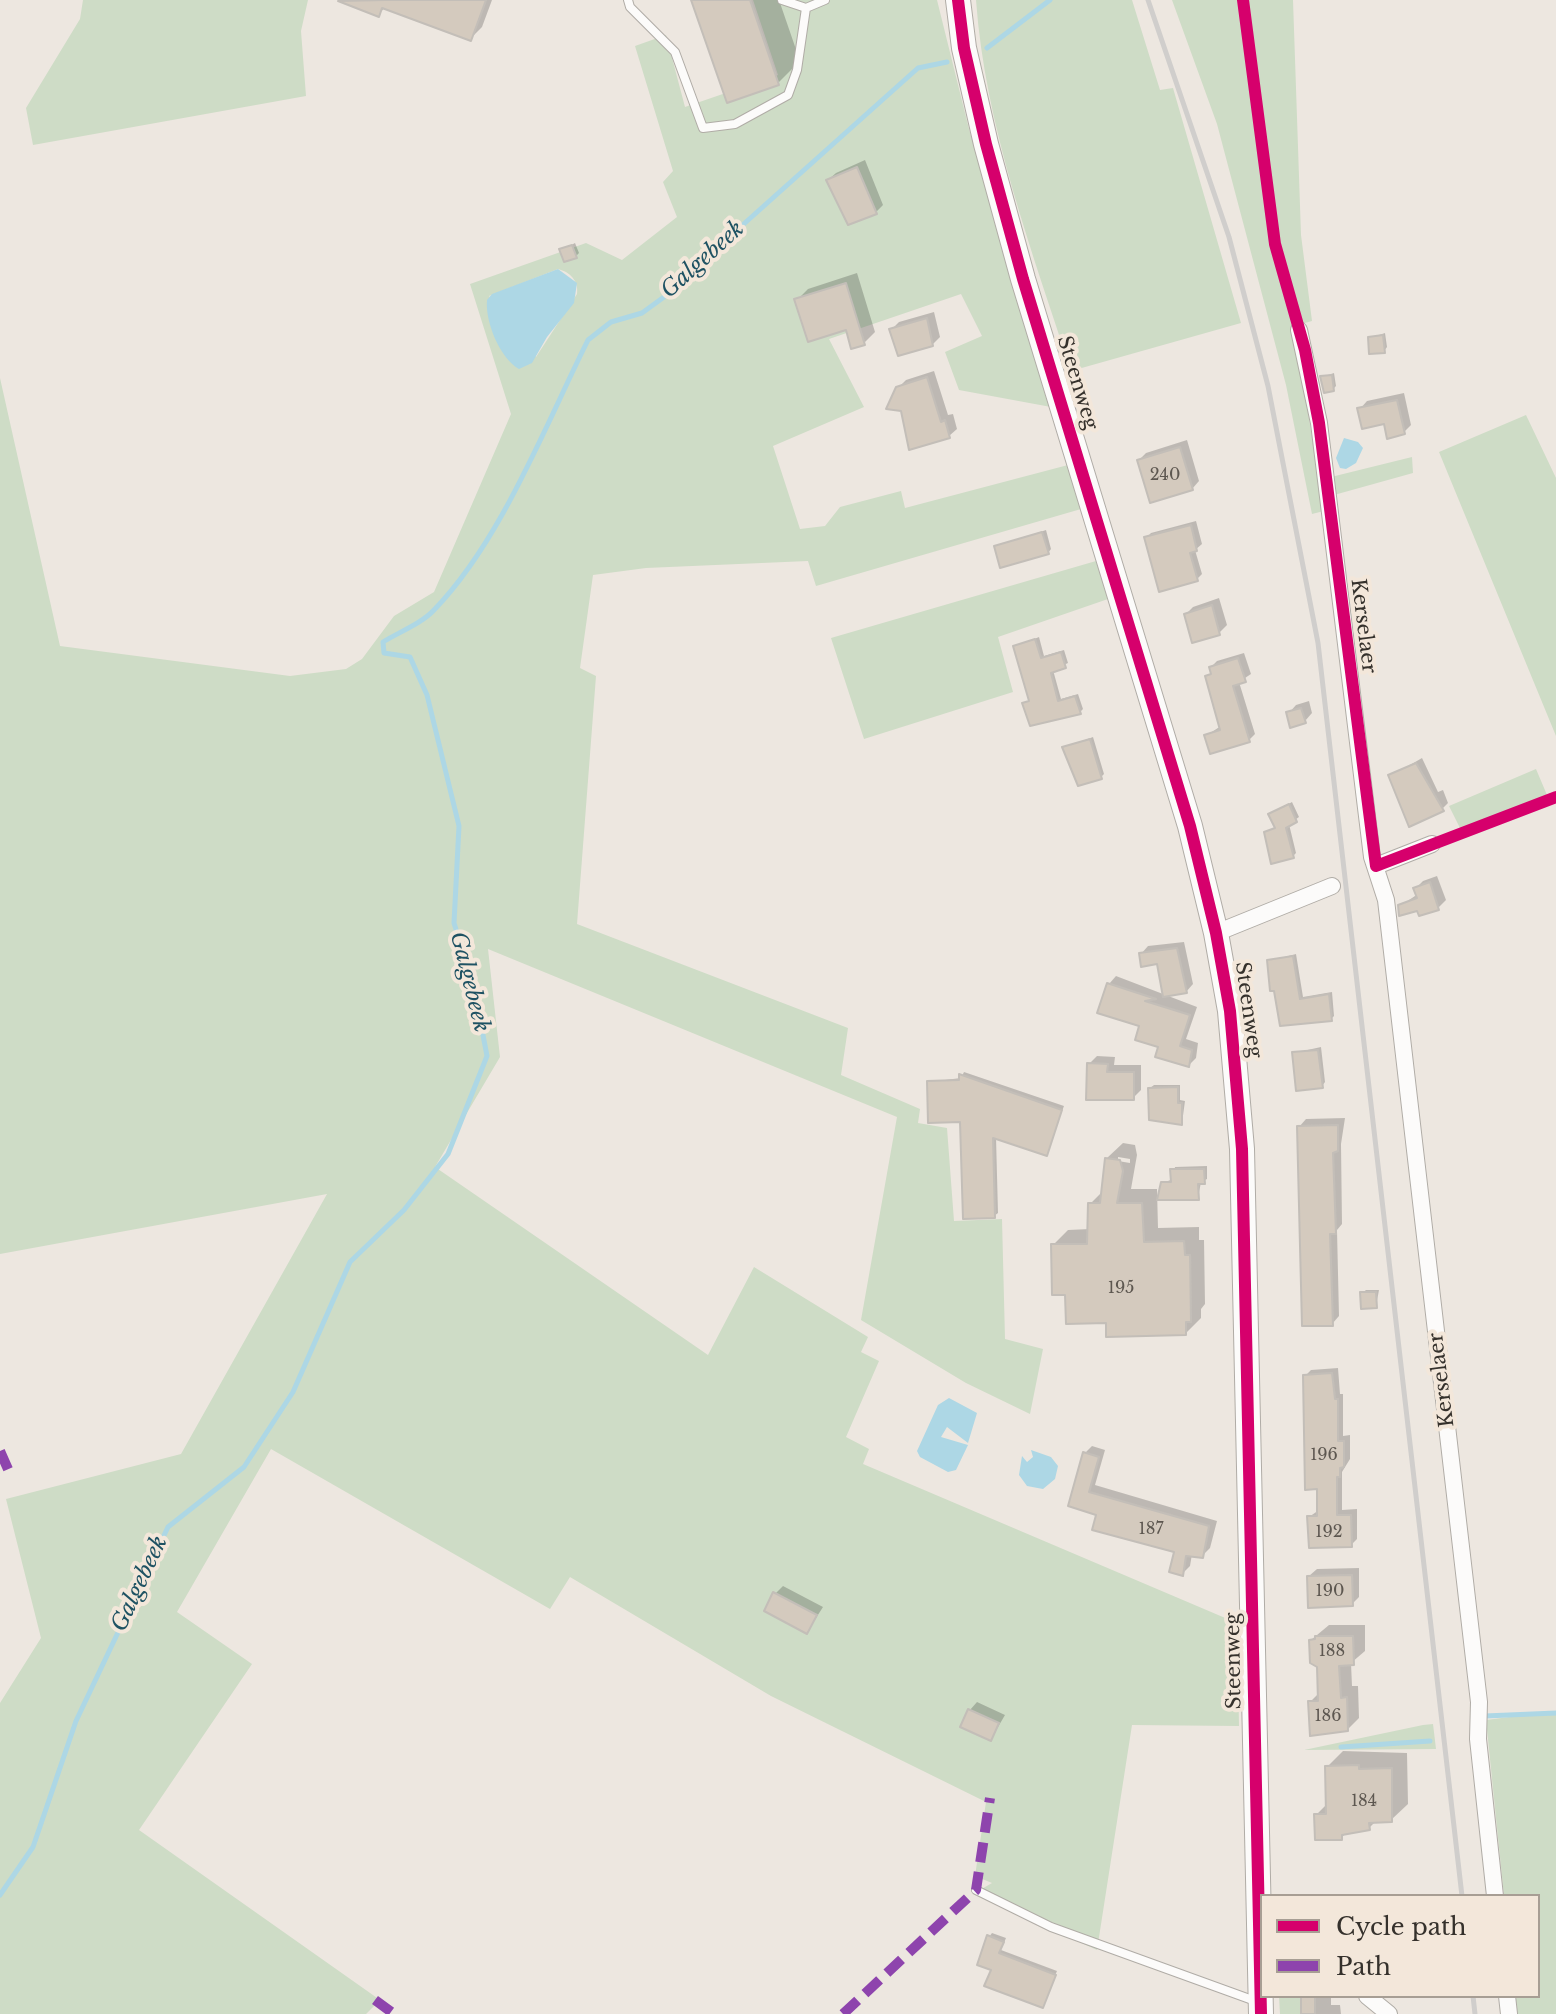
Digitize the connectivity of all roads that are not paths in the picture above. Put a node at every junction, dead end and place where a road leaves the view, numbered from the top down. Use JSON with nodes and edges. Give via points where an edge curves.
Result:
{"nodes":[{"id":1,"x":628,"y":0,"type":"edge"},
{"id":2,"x":782,"y":0,"type":"edge"},
{"id":3,"x":825,"y":0,"type":"edge"},
{"id":4,"x":958,"y":0,"type":"edge"},
{"id":5,"x":806,"y":8,"type":"junction"},
{"id":6,"x":1299,"y":330,"type":"dead end"},
{"id":7,"x":1432,"y":844,"type":"dead end"},
{"id":8,"x":1376,"y":866,"type":"junction"},
{"id":9,"x":1332,"y":886,"type":"dead end"},
{"id":10,"x":1216,"y":933,"type":"junction"},
{"id":11,"x":976,"y":1890,"type":"dead end"},
{"id":12,"x":1495,"y":1894,"type":"edge"},
{"id":13,"x":1260,"y":1908,"type":"edge"},
{"id":14,"x":1369,"y":1998,"type":"edge"},
{"id":15,"x":1261,"y":2009,"type":"edge"},
{"id":16,"x":1389,"y":2014,"type":"edge"}],
"edges":[{"from":1,"to":5,"type":"lane","via":[[675,52],[703,128],[735,124],[788,95]]},
{"from":2,"to":5,"type":"lane"},
{"from":3,"to":5,"type":"lane"},
{"from":4,"to":10,"type":"main road","name":"Steenweg","via":[[964,48],[1023,279],[1181,796]]},
{"from":6,"to":8,"type":"street","name":"Kerselaer","via":[[1319,423]]},
{"from":7,"to":8,"type":"street"},
{"from":8,"to":12,"type":"street","name":"Kerselaer","via":[[1386,900],[1479,1702],[1478,1739]]},
{"from":9,"to":10,"type":"street"},
{"from":10,"to":13,"type":"main road","name":"Steenweg","via":[[1230,1011],[1242,1149]]},
{"from":11,"to":15,"type":"lane","name":"Steenweg","via":[[1051,1927]]},
{"from":14,"to":16,"type":"street"}]}
